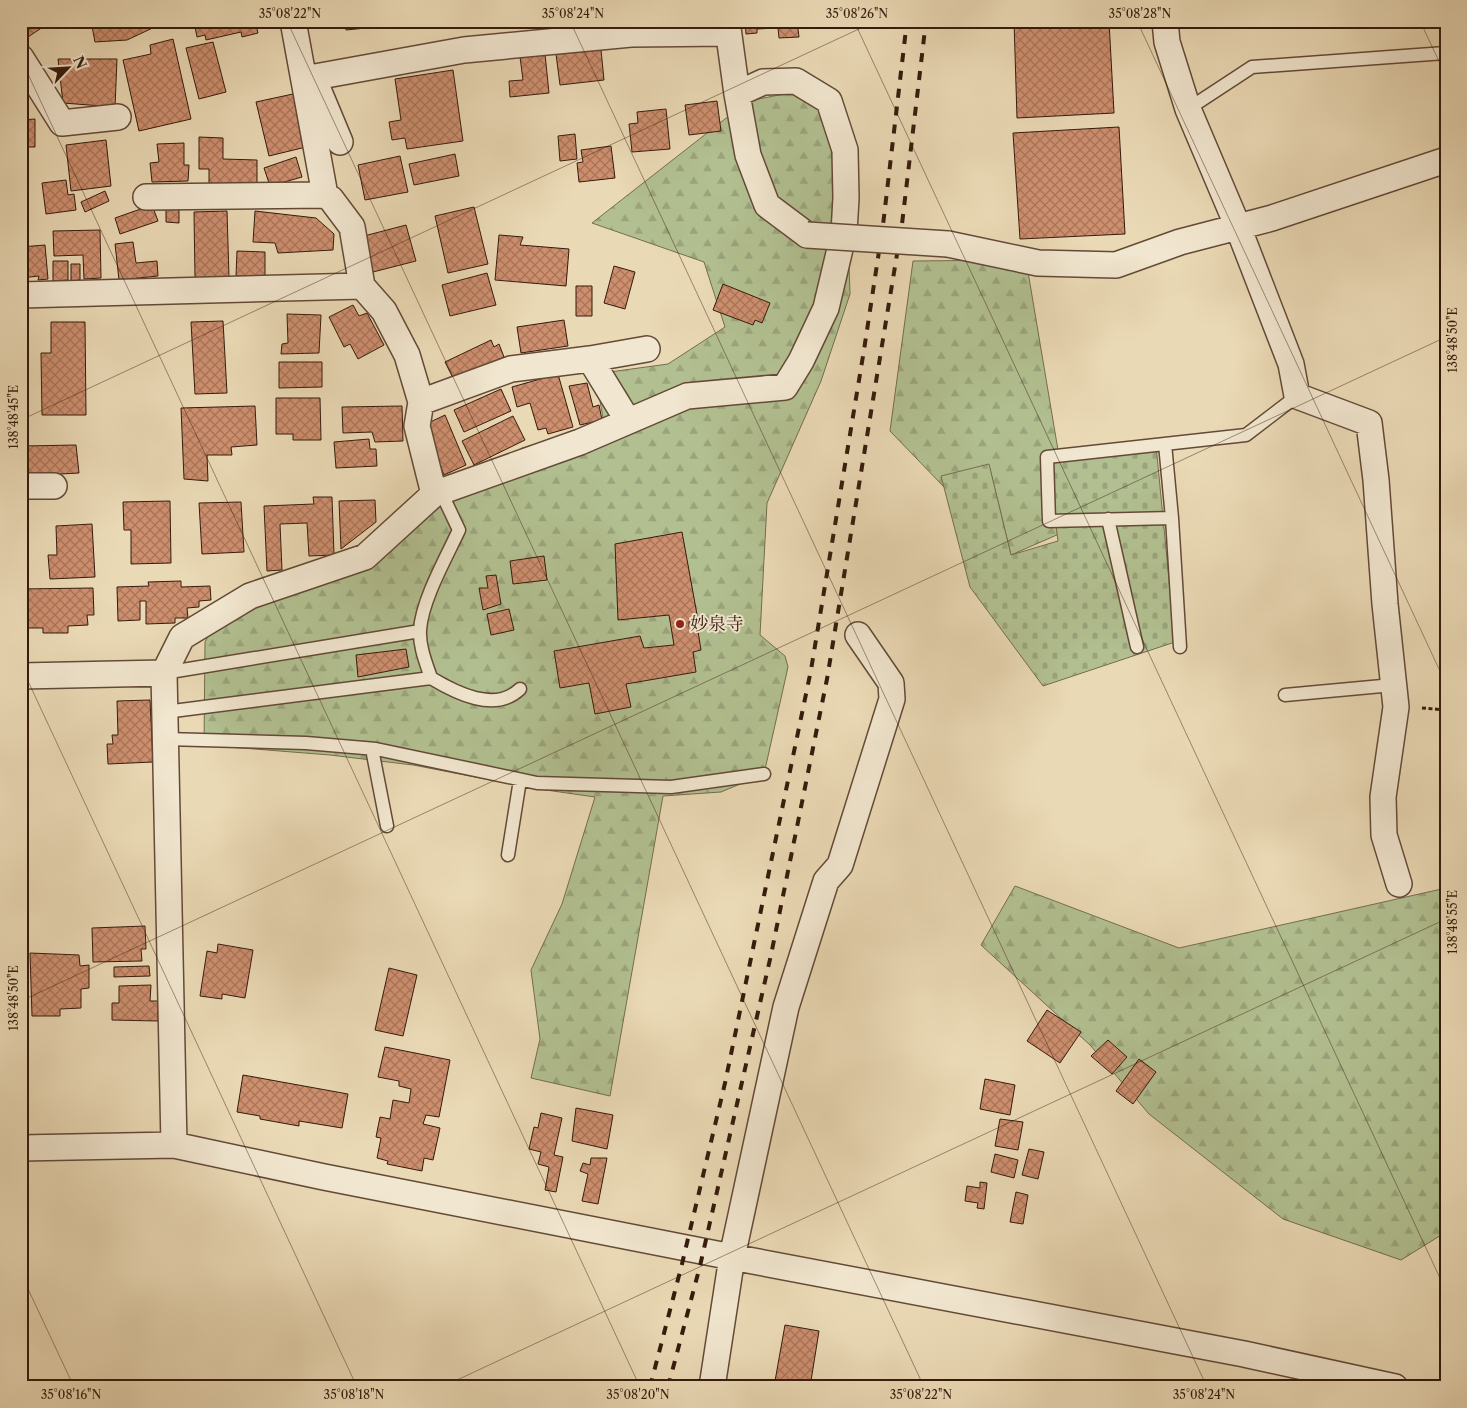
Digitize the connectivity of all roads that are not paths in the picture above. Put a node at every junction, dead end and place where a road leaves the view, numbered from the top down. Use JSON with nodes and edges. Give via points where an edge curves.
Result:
{"nodes":[{"id":1,"x":293,"y":21,"type":"edge"},
{"id":2,"x":1165,"y":21,"type":"edge"},
{"id":3,"x":727,"y":27,"type":"edge"},
{"id":4,"x":1444,"y":53,"type":"dead end"},
{"id":5,"x":21,"y":58,"type":"edge"},
{"id":6,"x":308,"y":79,"type":"junction"},
{"id":7,"x":737,"y":94,"type":"junction"},
{"id":8,"x":1188,"y":109,"type":"junction"},
{"id":9,"x":118,"y":117,"type":"dead end"},
{"id":10,"x":340,"y":142,"type":"dead end"},
{"id":11,"x":1446,"y":160,"type":"edge"},
{"id":12,"x":325,"y":195,"type":"junction"},
{"id":13,"x":146,"y":197,"type":"dead end"},
{"id":14,"x":1238,"y":227,"type":"junction"},
{"id":15,"x":362,"y":286,"type":"junction"},
{"id":16,"x":21,"y":295,"type":"edge"},
{"id":17,"x":647,"y":348,"type":"dead end"},
{"id":18,"x":590,"y":359,"type":"junction"},
{"id":19,"x":1298,"y":396,"type":"junction"},
{"id":20,"x":421,"y":402,"type":"junction"},
{"id":21,"x":628,"y":421,"type":"junction"},
{"id":22,"x":1165,"y":444,"type":"junction"},
{"id":23,"x":21,"y":486,"type":"edge"},
{"id":24,"x":54,"y":486,"type":"dead end"},
{"id":25,"x":438,"y":493,"type":"junction"},
{"id":26,"x":1172,"y":518,"type":"junction"},
{"id":27,"x":1108,"y":519,"type":"junction"},
{"id":28,"x":420,"y":631,"type":"junction"},
{"id":29,"x":858,"y":635,"type":"dead end"},
{"id":30,"x":1137,"y":647,"type":"dead end"},
{"id":31,"x":1180,"y":647,"type":"dead end"},
{"id":32,"x":164,"y":673,"type":"junction"},
{"id":33,"x":21,"y":676,"type":"edge"},
{"id":34,"x":432,"y":678,"type":"junction"},
{"id":35,"x":1393,"y":685,"type":"junction"},
{"id":36,"x":520,"y":689,"type":"dead end"},
{"id":37,"x":1285,"y":695,"type":"dead end"},
{"id":38,"x":165,"y":712,"type":"junction"},
{"id":39,"x":166,"y":739,"type":"junction"},
{"id":40,"x":372,"y":749,"type":"junction"},
{"id":41,"x":764,"y":774,"type":"dead end"},
{"id":42,"x":520,"y":780,"type":"junction"},
{"id":43,"x":387,"y":826,"type":"dead end"},
{"id":44,"x":508,"y":855,"type":"dead end"},
{"id":45,"x":1399,"y":884,"type":"dead end"},
{"id":46,"x":174,"y":1145,"type":"junction"},
{"id":47,"x":21,"y":1148,"type":"edge"},
{"id":48,"x":732,"y":1257,"type":"junction"},
{"id":49,"x":712,"y":1387,"type":"edge"},
{"id":50,"x":1395,"y":1387,"type":"edge"}],
"edges":[{"from":1,"to":6,"type":"street"},
{"from":2,"to":8,"type":"street","via":[[1167,42]]},
{"from":3,"to":6,"type":"street","via":[[464,50]]},
{"from":3,"to":7,"type":"street"},
{"from":4,"to":8,"type":"lane","via":[[1252,67]]},
{"from":5,"to":9,"type":"street","via":[[62,123]]},
{"from":6,"to":10,"type":"street"},
{"from":6,"to":12,"type":"street"},
{"from":7,"to":14,"type":"street","bridge":true,"via":[[748,155],[767,205],[807,235],[948,244],[1038,263],[1116,265],[1180,242]]},
{"from":7,"to":21,"type":"street","via":[[762,82],[796,81],[829,100],[845,150],[846,198],[844,232],[826,308],[785,387],[687,396]]},
{"from":8,"to":14,"type":"street"},
{"from":11,"to":14,"type":"street"},
{"from":12,"to":13,"type":"street"},
{"from":12,"to":15,"type":"street","via":[[352,227]]},
{"from":14,"to":19,"type":"street","via":[[1291,364]]},
{"from":15,"to":16,"type":"street"},
{"from":15,"to":20,"type":"street","via":[[384,311],[407,355]]},
{"from":17,"to":18,"type":"street"},
{"from":18,"to":20,"type":"street","via":[[511,369]]},
{"from":18,"to":21,"type":"street"},
{"from":19,"to":22,"type":"lane","via":[[1246,435]]},
{"from":19,"to":35,"type":"street","via":[[1369,423]]},
{"from":20,"to":25,"type":"street","via":[[417,426]]},
{"from":21,"to":25,"type":"street","via":[[580,442]]},
{"from":22,"to":26,"type":"lane"},
{"from":22,"to":27,"type":"lane","via":[[1047,457],[1049,521]]},
{"from":23,"to":24,"type":"street"},
{"from":25,"to":28,"type":"lane","via":[[459,530],[424,611]]},
{"from":25,"to":32,"type":"street","via":[[365,557],[250,596],[182,637]]},
{"from":26,"to":27,"type":"lane"},
{"from":26,"to":31,"type":"lane"},
{"from":27,"to":30,"type":"lane"},
{"from":28,"to":32,"type":"lane"},
{"from":28,"to":34,"type":"lane","via":[[423,655]]},
{"from":29,"to":48,"type":"street","via":[[891,683],[892,699],[840,865],[826,880],[786,1007]]},
{"from":32,"to":33,"type":"street"},
{"from":32,"to":38,"type":"street"},
{"from":34,"to":36,"type":"lane","via":[[473,698],[498,700]]},
{"from":34,"to":38,"type":"lane"},
{"from":35,"to":37,"type":"lane"},
{"from":35,"to":45,"type":"street","via":[[1396,707],[1383,797],[1384,835]]},
{"from":38,"to":39,"type":"street"},
{"from":39,"to":40,"type":"lane","via":[[306,743]]},
{"from":39,"to":46,"type":"street"},
{"from":40,"to":42,"type":"lane"},
{"from":40,"to":43,"type":"lane"},
{"from":41,"to":42,"type":"lane","via":[[671,787],[537,784]]},
{"from":42,"to":44,"type":"lane"},
{"from":46,"to":47,"type":"street"},
{"from":46,"to":48,"type":"street"},
{"from":48,"to":49,"type":"street"},
{"from":48,"to":50,"type":"street","via":[[1244,1354]]}]}
